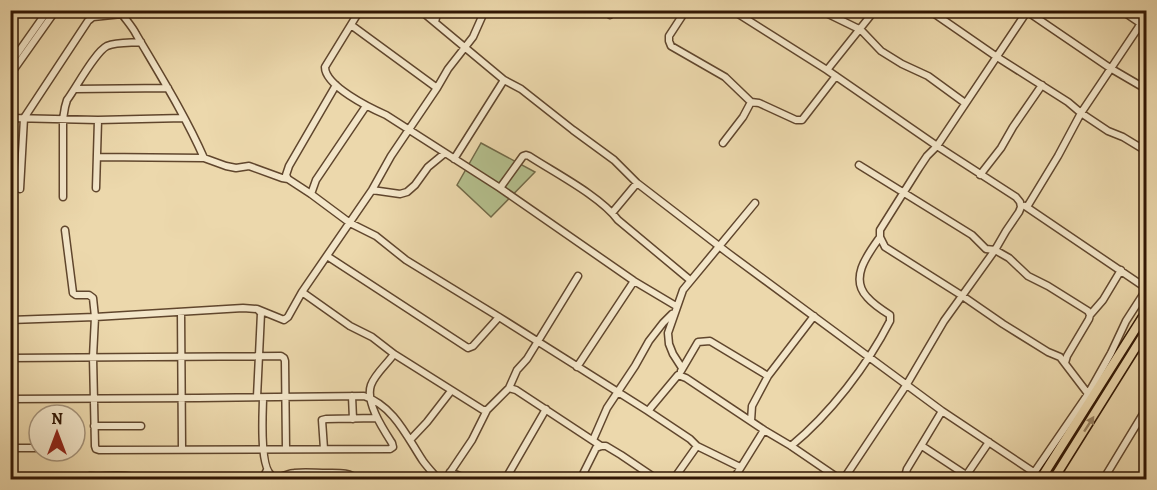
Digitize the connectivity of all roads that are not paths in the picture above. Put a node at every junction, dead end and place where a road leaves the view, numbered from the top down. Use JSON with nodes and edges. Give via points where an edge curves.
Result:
{"nodes":[{"id":1,"x":16,"y":10,"type":"edge"},
{"id":2,"x":48,"y":10,"type":"edge"},
{"id":3,"x":56,"y":10,"type":"edge"},
{"id":4,"x":360,"y":10,"type":"edge"},
{"id":5,"x":420,"y":10,"type":"edge"},
{"id":6,"x":438,"y":10,"type":"edge"},
{"id":7,"x":485,"y":10,"type":"edge"},
{"id":8,"x":687,"y":10,"type":"edge"},
{"id":9,"x":732,"y":10,"type":"edge"},
{"id":10,"x":820,"y":10,"type":"edge"},
{"id":11,"x":875,"y":10,"type":"edge"},
{"id":12,"x":929,"y":10,"type":"edge"},
{"id":13,"x":1121,"y":10,"type":"edge"},
{"id":14,"x":1026,"y":11,"type":"edge"},
{"id":15,"x":121,"y":12,"type":"edge"},
{"id":16,"x":1146,"y":13,"type":"edge"},
{"id":17,"x":10,"y":18,"type":"edge"},
{"id":18,"x":435,"y":22,"type":"junction"},
{"id":19,"x":1140,"y":23,"type":"junction"},
{"id":20,"x":351,"y":25,"type":"junction"},
{"id":21,"x":861,"y":30,"type":"junction"},
{"id":22,"x":141,"y":42,"type":"junction"},
{"id":23,"x":465,"y":47,"type":"junction"},
{"id":24,"x":21,"y":50,"type":"junction"},
{"id":25,"x":10,"y":56,"type":"edge"},
{"id":26,"x":997,"y":57,"type":"junction"},
{"id":27,"x":10,"y":64,"type":"edge"},
{"id":28,"x":1110,"y":68,"type":"junction"},
{"id":29,"x":826,"y":70,"type":"junction"},
{"id":30,"x":10,"y":75,"type":"edge"},
{"id":31,"x":836,"y":76,"type":"junction"},
{"id":32,"x":504,"y":80,"type":"junction"},
{"id":33,"x":336,"y":85,"type":"junction"},
{"id":34,"x":1042,"y":85,"type":"junction"},
{"id":35,"x":168,"y":88,"type":"junction"},
{"id":36,"x":437,"y":88,"type":"junction"},
{"id":37,"x":75,"y":89,"type":"junction"},
{"id":38,"x":1146,"y":89,"type":"edge"},
{"id":39,"x":751,"y":102,"type":"junction"},
{"id":40,"x":965,"y":103,"type":"junction"},
{"id":41,"x":366,"y":106,"type":"junction"},
{"id":42,"x":1080,"y":113,"type":"junction"},
{"id":43,"x":10,"y":118,"type":"edge"},
{"id":44,"x":24,"y":118,"type":"junction"},
{"id":45,"x":184,"y":118,"type":"junction"},
{"id":46,"x":63,"y":119,"type":"junction"},
{"id":47,"x":98,"y":120,"type":"junction"},
{"id":48,"x":409,"y":130,"type":"junction"},
{"id":49,"x":723,"y":143,"type":"dead end"},
{"id":50,"x":937,"y":146,"type":"junction"},
{"id":51,"x":1146,"y":151,"type":"edge"},
{"id":52,"x":445,"y":153,"type":"junction"},
{"id":53,"x":97,"y":157,"type":"junction"},
{"id":54,"x":204,"y":158,"type":"junction"},
{"id":55,"x":454,"y":159,"type":"junction"},
{"id":56,"x":859,"y":165,"type":"dead end"},
{"id":57,"x":980,"y":175,"type":"junction"},
{"id":58,"x":288,"y":179,"type":"junction"},
{"id":59,"x":637,"y":183,"type":"junction"},
{"id":60,"x":96,"y":188,"type":"dead end"},
{"id":61,"x":500,"y":188,"type":"junction"},
{"id":62,"x":20,"y":189,"type":"dead end"},
{"id":63,"x":372,"y":190,"type":"junction"},
{"id":64,"x":311,"y":194,"type":"junction"},
{"id":65,"x":904,"y":194,"type":"junction"},
{"id":66,"x":63,"y":196,"type":"dead end"},
{"id":67,"x":1020,"y":202,"type":"junction"},
{"id":68,"x":755,"y":203,"type":"dead end"},
{"id":69,"x":1027,"y":207,"type":"junction"},
{"id":70,"x":612,"y":213,"type":"junction"},
{"id":71,"x":350,"y":223,"type":"junction"},
{"id":72,"x":65,"y":230,"type":"dead end"},
{"id":73,"x":880,"y":237,"type":"junction"},
{"id":74,"x":719,"y":246,"type":"junction"},
{"id":75,"x":995,"y":250,"type":"junction"},
{"id":76,"x":327,"y":256,"type":"junction"},
{"id":77,"x":1121,"y":270,"type":"junction"},
{"id":78,"x":578,"y":276,"type":"dead end"},
{"id":79,"x":690,"y":280,"type":"junction"},
{"id":80,"x":634,"y":281,"type":"junction"},
{"id":81,"x":1146,"y":289,"type":"edge"},
{"id":82,"x":302,"y":292,"type":"junction"},
{"id":83,"x":962,"y":295,"type":"junction"},
{"id":84,"x":257,"y":309,"type":"junction"},
{"id":85,"x":675,"y":310,"type":"junction"},
{"id":86,"x":181,"y":312,"type":"junction"},
{"id":87,"x":1146,"y":312,"type":"edge"},
{"id":88,"x":1090,"y":315,"type":"junction"},
{"id":89,"x":814,"y":316,"type":"junction"},
{"id":90,"x":95,"y":317,"type":"junction"},
{"id":91,"x":499,"y":317,"type":"junction"},
{"id":92,"x":10,"y":320,"type":"edge"},
{"id":93,"x":1146,"y":331,"type":"edge"},
{"id":94,"x":538,"y":342,"type":"junction"},
{"id":95,"x":394,"y":354,"type":"junction"},
{"id":96,"x":258,"y":356,"type":"junction"},
{"id":97,"x":93,"y":357,"type":"junction"},
{"id":98,"x":182,"y":357,"type":"junction"},
{"id":99,"x":868,"y":357,"type":"junction"},
{"id":100,"x":10,"y":358,"type":"edge"},
{"id":101,"x":1065,"y":364,"type":"junction"},
{"id":102,"x":578,"y":367,"type":"junction"},
{"id":103,"x":682,"y":368,"type":"junction"},
{"id":104,"x":678,"y":375,"type":"junction"},
{"id":105,"x":768,"y":376,"type":"junction"},
{"id":106,"x":907,"y":384,"type":"junction"},
{"id":107,"x":509,"y":388,"type":"junction"},
{"id":108,"x":452,"y":391,"type":"junction"},
{"id":109,"x":617,"y":393,"type":"junction"},
{"id":110,"x":352,"y":396,"type":"junction"},
{"id":111,"x":1090,"y":396,"type":"junction"},
{"id":112,"x":286,"y":397,"type":"junction"},
{"id":113,"x":260,"y":398,"type":"junction"},
{"id":114,"x":370,"y":398,"type":"junction"},
{"id":115,"x":10,"y":399,"type":"edge"},
{"id":116,"x":94,"y":399,"type":"junction"},
{"id":117,"x":182,"y":399,"type":"junction"},
{"id":118,"x":546,"y":409,"type":"junction"},
{"id":119,"x":487,"y":410,"type":"junction"},
{"id":120,"x":1146,"y":410,"type":"edge"},
{"id":121,"x":648,"y":411,"type":"junction"},
{"id":122,"x":942,"y":411,"type":"junction"},
{"id":123,"x":376,"y":418,"type":"junction"},
{"id":124,"x":353,"y":419,"type":"junction"},
{"id":125,"x":751,"y":421,"type":"junction"},
{"id":126,"x":94,"y":426,"type":"junction"},
{"id":127,"x":141,"y":426,"type":"dead end"},
{"id":128,"x":764,"y":430,"type":"junction"},
{"id":129,"x":411,"y":439,"type":"junction"},
{"id":130,"x":593,"y":440,"type":"junction"},
{"id":131,"x":989,"y":442,"type":"junction"},
{"id":132,"x":602,"y":446,"type":"junction"},
{"id":133,"x":697,"y":446,"type":"junction"},
{"id":134,"x":791,"y":446,"type":"junction"},
{"id":135,"x":922,"y":446,"type":"junction"},
{"id":136,"x":10,"y":448,"type":"edge"},
{"id":137,"x":27,"y":448,"type":"edge"},
{"id":138,"x":286,"y":448,"type":"junction"},
{"id":139,"x":182,"y":449,"type":"junction"},
{"id":140,"x":263,"y":449,"type":"junction"},
{"id":141,"x":324,"y":449,"type":"junction"},
{"id":142,"x":12,"y":462,"type":"edge"},
{"id":143,"x":740,"y":467,"type":"junction"},
{"id":144,"x":1048,"y":467,"type":"junction"},
{"id":145,"x":267,"y":470,"type":"junction"},
{"id":146,"x":450,"y":471,"type":"junction"},
{"id":147,"x":1038,"y":476,"type":"edge"},
{"id":148,"x":965,"y":477,"type":"edge"},
{"id":149,"x":114,"y":478,"type":"edge"},
{"id":150,"x":1057,"y":478,"type":"edge"},
{"id":151,"x":1105,"y":479,"type":"edge"},
{"id":152,"x":13,"y":480,"type":"edge"},
{"id":153,"x":85,"y":480,"type":"edge"},
{"id":154,"x":142,"y":480,"type":"edge"},
{"id":155,"x":260,"y":480,"type":"edge"},
{"id":156,"x":358,"y":480,"type":"edge"},
{"id":157,"x":439,"y":480,"type":"edge"},
{"id":158,"x":445,"y":480,"type":"edge"},
{"id":159,"x":469,"y":480,"type":"edge"},
{"id":160,"x":505,"y":480,"type":"edge"},
{"id":161,"x":580,"y":480,"type":"edge"},
{"id":162,"x":658,"y":480,"type":"edge"},
{"id":163,"x":673,"y":480,"type":"edge"},
{"id":164,"x":733,"y":480,"type":"edge"},
{"id":165,"x":842,"y":480,"type":"edge"},
{"id":166,"x":904,"y":480,"type":"edge"},
{"id":167,"x":1029,"y":480,"type":"edge"}],
"edges":[{"from":1,"to":17,"type":"street"},
{"from":2,"to":24,"type":"street"},
{"from":3,"to":30,"type":"street"},
{"from":4,"to":20,"type":"street"},
{"from":5,"to":18,"type":"street"},
{"from":6,"to":18,"type":"street"},
{"from":7,"to":23,"type":"street"},
{"from":8,"to":39,"type":"street","via":[[669,36],[671,46],[724,77]]},
{"from":9,"to":29,"type":"street"},
{"from":10,"to":21,"type":"street"},
{"from":11,"to":21,"type":"street"},
{"from":12,"to":26,"type":"street"},
{"from":13,"to":19,"type":"street"},
{"from":14,"to":26,"type":"street"},
{"from":14,"to":28,"type":"street"},
{"from":15,"to":22,"type":"street"},
{"from":15,"to":44,"type":"street","via":[[88,21]]},
{"from":16,"to":19,"type":"street"},
{"from":18,"to":23,"type":"street"},
{"from":19,"to":28,"type":"street"},
{"from":20,"to":33,"type":"street","via":[[325,67],[330,81]]},
{"from":20,"to":36,"type":"street"},
{"from":21,"to":29,"type":"street"},
{"from":21,"to":40,"type":"street","via":[[881,51],[928,76]]},
{"from":22,"to":35,"type":"street"},
{"from":22,"to":37,"type":"street","via":[[103,49]]},
{"from":23,"to":32,"type":"street"},
{"from":23,"to":36,"type":"street"},
{"from":24,"to":25,"type":"street"},
{"from":24,"to":27,"type":"street"},
{"from":26,"to":34,"type":"street"},
{"from":26,"to":40,"type":"street"},
{"from":28,"to":38,"type":"street"},
{"from":28,"to":42,"type":"street"},
{"from":29,"to":31,"type":"street"},
{"from":31,"to":39,"type":"street","via":[[802,120]]},
{"from":31,"to":50,"type":"street"},
{"from":32,"to":55,"type":"street"},
{"from":32,"to":59,"type":"street","via":[[614,160]]},
{"from":33,"to":41,"type":"street"},
{"from":33,"to":58,"type":"street","via":[[289,166]]},
{"from":34,"to":42,"type":"street"},
{"from":34,"to":57,"type":"street"},
{"from":35,"to":37,"type":"street"},
{"from":35,"to":45,"type":"street"},
{"from":36,"to":48,"type":"street"},
{"from":37,"to":46,"type":"street","via":[[64,107]]},
{"from":39,"to":49,"type":"street"},
{"from":40,"to":50,"type":"street"},
{"from":41,"to":48,"type":"street"},
{"from":41,"to":64,"type":"street","via":[[316,180]]},
{"from":42,"to":51,"type":"street"},
{"from":42,"to":69,"type":"street"},
{"from":43,"to":44,"type":"street"},
{"from":44,"to":46,"type":"street"},
{"from":44,"to":62,"type":"street"},
{"from":45,"to":47,"type":"street"},
{"from":45,"to":54,"type":"street"},
{"from":46,"to":47,"type":"street"},
{"from":46,"to":66,"type":"street"},
{"from":47,"to":53,"type":"street"},
{"from":48,"to":52,"type":"street"},
{"from":48,"to":63,"type":"street"},
{"from":50,"to":57,"type":"street"},
{"from":50,"to":65,"type":"street"},
{"from":52,"to":55,"type":"street"},
{"from":52,"to":63,"type":"street","via":[[407,192]]},
{"from":53,"to":54,"type":"street"},
{"from":53,"to":60,"type":"street"},
{"from":54,"to":58,"type":"street","via":[[236,168],[249,166]]},
{"from":55,"to":61,"type":"street"},
{"from":56,"to":65,"type":"street"},
{"from":57,"to":67,"type":"street"},
{"from":58,"to":64,"type":"street"},
{"from":59,"to":70,"type":"street"},
{"from":59,"to":74,"type":"street"},
{"from":61,"to":70,"type":"street","via":[[526,155]]},
{"from":61,"to":80,"type":"street"},
{"from":63,"to":71,"type":"street"},
{"from":64,"to":71,"type":"street"},
{"from":65,"to":73,"type":"street","via":[[880,230]]},
{"from":65,"to":75,"type":"street","via":[[972,235],[986,249]]},
{"from":67,"to":69,"type":"street"},
{"from":67,"to":75,"type":"street","via":[[1019,212]]},
{"from":68,"to":74,"type":"street"},
{"from":69,"to":77,"type":"street"},
{"from":70,"to":79,"type":"street"},
{"from":71,"to":76,"type":"street"},
{"from":71,"to":91,"type":"street"},
{"from":72,"to":90,"type":"street","via":[[73,293],[93,298]]},
{"from":73,"to":83,"type":"street","via":[[885,247]]},
{"from":73,"to":99,"type":"street","via":[[863,262],[859,277],[862,291],[890,315],[890,321]]},
{"from":74,"to":79,"type":"street"},
{"from":74,"to":89,"type":"street"},
{"from":75,"to":83,"type":"street"},
{"from":75,"to":88,"type":"street"},
{"from":76,"to":82,"type":"street"},
{"from":76,"to":91,"type":"street","via":[[468,348]]},
{"from":77,"to":81,"type":"street"},
{"from":77,"to":88,"type":"street"},
{"from":78,"to":94,"type":"street"},
{"from":79,"to":85,"type":"street"},
{"from":80,"to":85,"type":"street"},
{"from":80,"to":102,"type":"street"},
{"from":81,"to":111,"type":"street"},
{"from":82,"to":84,"type":"street","via":[[284,320]]},
{"from":82,"to":95,"type":"street"},
{"from":83,"to":101,"type":"street","via":[[1060,357]]},
{"from":83,"to":106,"type":"street"},
{"from":84,"to":86,"type":"street"},
{"from":84,"to":96,"type":"street","via":[[261,313]]},
{"from":85,"to":103,"type":"street","via":[[669,344]]},
{"from":85,"to":109,"type":"street","via":[[649,341]]},
{"from":86,"to":90,"type":"street"},
{"from":86,"to":98,"type":"street"},
{"from":87,"to":111,"type":"main road"},
{"from":88,"to":101,"type":"street"},
{"from":89,"to":99,"type":"street"},
{"from":89,"to":105,"type":"street"},
{"from":90,"to":92,"type":"street"},
{"from":90,"to":97,"type":"street"},
{"from":91,"to":94,"type":"street"},
{"from":150,"to":93,"type":"main road","one_way":true},
{"from":94,"to":102,"type":"street"},
{"from":94,"to":107,"type":"street"},
{"from":95,"to":108,"type":"street"},
{"from":95,"to":114,"type":"street","via":[[374,379]]},
{"from":96,"to":98,"type":"street"},
{"from":96,"to":112,"type":"street","via":[[284,358]]},
{"from":96,"to":113,"type":"street"},
{"from":97,"to":98,"type":"street"},
{"from":97,"to":100,"type":"street"},
{"from":97,"to":116,"type":"street"},
{"from":98,"to":117,"type":"street"},
{"from":99,"to":106,"type":"street"},
{"from":99,"to":134,"type":"street","via":[[816,424]]},
{"from":101,"to":111,"type":"street"},
{"from":102,"to":109,"type":"street"},
{"from":103,"to":104,"type":"street"},
{"from":103,"to":105,"type":"street","via":[[698,342],[710,341]]},
{"from":104,"to":121,"type":"street"},
{"from":104,"to":125,"type":"street"},
{"from":105,"to":125,"type":"street","via":[[752,406]]},
{"from":106,"to":122,"type":"street"},
{"from":106,"to":165,"type":"street"},
{"from":107,"to":118,"type":"street"},
{"from":107,"to":119,"type":"street"},
{"from":108,"to":119,"type":"street"},
{"from":108,"to":129,"type":"street"},
{"from":109,"to":121,"type":"street"},
{"from":109,"to":130,"type":"street"},
{"from":110,"to":112,"type":"street"},
{"from":110,"to":114,"type":"street"},
{"from":110,"to":124,"type":"street"},
{"from":111,"to":144,"type":"main road"},
{"from":111,"to":147,"type":"street"},
{"from":112,"to":113,"type":"street"},
{"from":112,"to":138,"type":"street"},
{"from":113,"to":117,"type":"street"},
{"from":113,"to":140,"type":"street"},
{"from":114,"to":123,"type":"street"},
{"from":114,"to":129,"type":"street","via":[[384,405]]},
{"from":115,"to":116,"type":"street"},
{"from":116,"to":117,"type":"street"},
{"from":116,"to":126,"type":"street"},
{"from":117,"to":139,"type":"street"},
{"from":118,"to":130,"type":"street"},
{"from":118,"to":160,"type":"street"},
{"from":119,"to":146,"type":"street"},
{"from":120,"to":151,"type":"street"},
{"from":121,"to":133,"type":"street"},
{"from":122,"to":131,"type":"street"},
{"from":122,"to":135,"type":"street"},
{"from":123,"to":124,"type":"street"},
{"from":123,"to":141,"type":"street","via":[[392,443],[390,449]]},
{"from":124,"to":141,"type":"street","via":[[322,420]]},
{"from":125,"to":128,"type":"street"},
{"from":126,"to":127,"type":"street"},
{"from":126,"to":139,"type":"street","via":[[95,446],[99,450]]},
{"from":128,"to":134,"type":"street"},
{"from":128,"to":143,"type":"street"},
{"from":129,"to":157,"type":"street"},
{"from":130,"to":132,"type":"street"},
{"from":131,"to":147,"type":"street"},
{"from":131,"to":148,"type":"street"},
{"from":132,"to":161,"type":"street","via":[[596,448]]},
{"from":132,"to":162,"type":"street"},
{"from":133,"to":143,"type":"street"},
{"from":133,"to":163,"type":"street"},
{"from":134,"to":165,"type":"street"},
{"from":135,"to":148,"type":"street"},
{"from":135,"to":166,"type":"street"},
{"from":136,"to":137,"type":"street"},
{"from":138,"to":140,"type":"street"},
{"from":138,"to":141,"type":"street"},
{"from":139,"to":140,"type":"street"},
{"from":140,"to":145,"type":"street"},
{"from":142,"to":152,"type":"street"},
{"from":143,"to":164,"type":"street"},
{"from":144,"to":147,"type":"main road"},
{"from":144,"to":150,"type":"main road"},
{"from":145,"to":155,"type":"street"},
{"from":145,"to":156,"type":"street","via":[[276,477],[342,473]]},
{"from":146,"to":158,"type":"street"},
{"from":146,"to":159,"type":"street"},
{"from":147,"to":167,"type":"street"},
{"from":149,"to":153,"type":"street","via":[[90,476]]},
{"from":149,"to":154,"type":"street","via":[[131,476]]}]}
